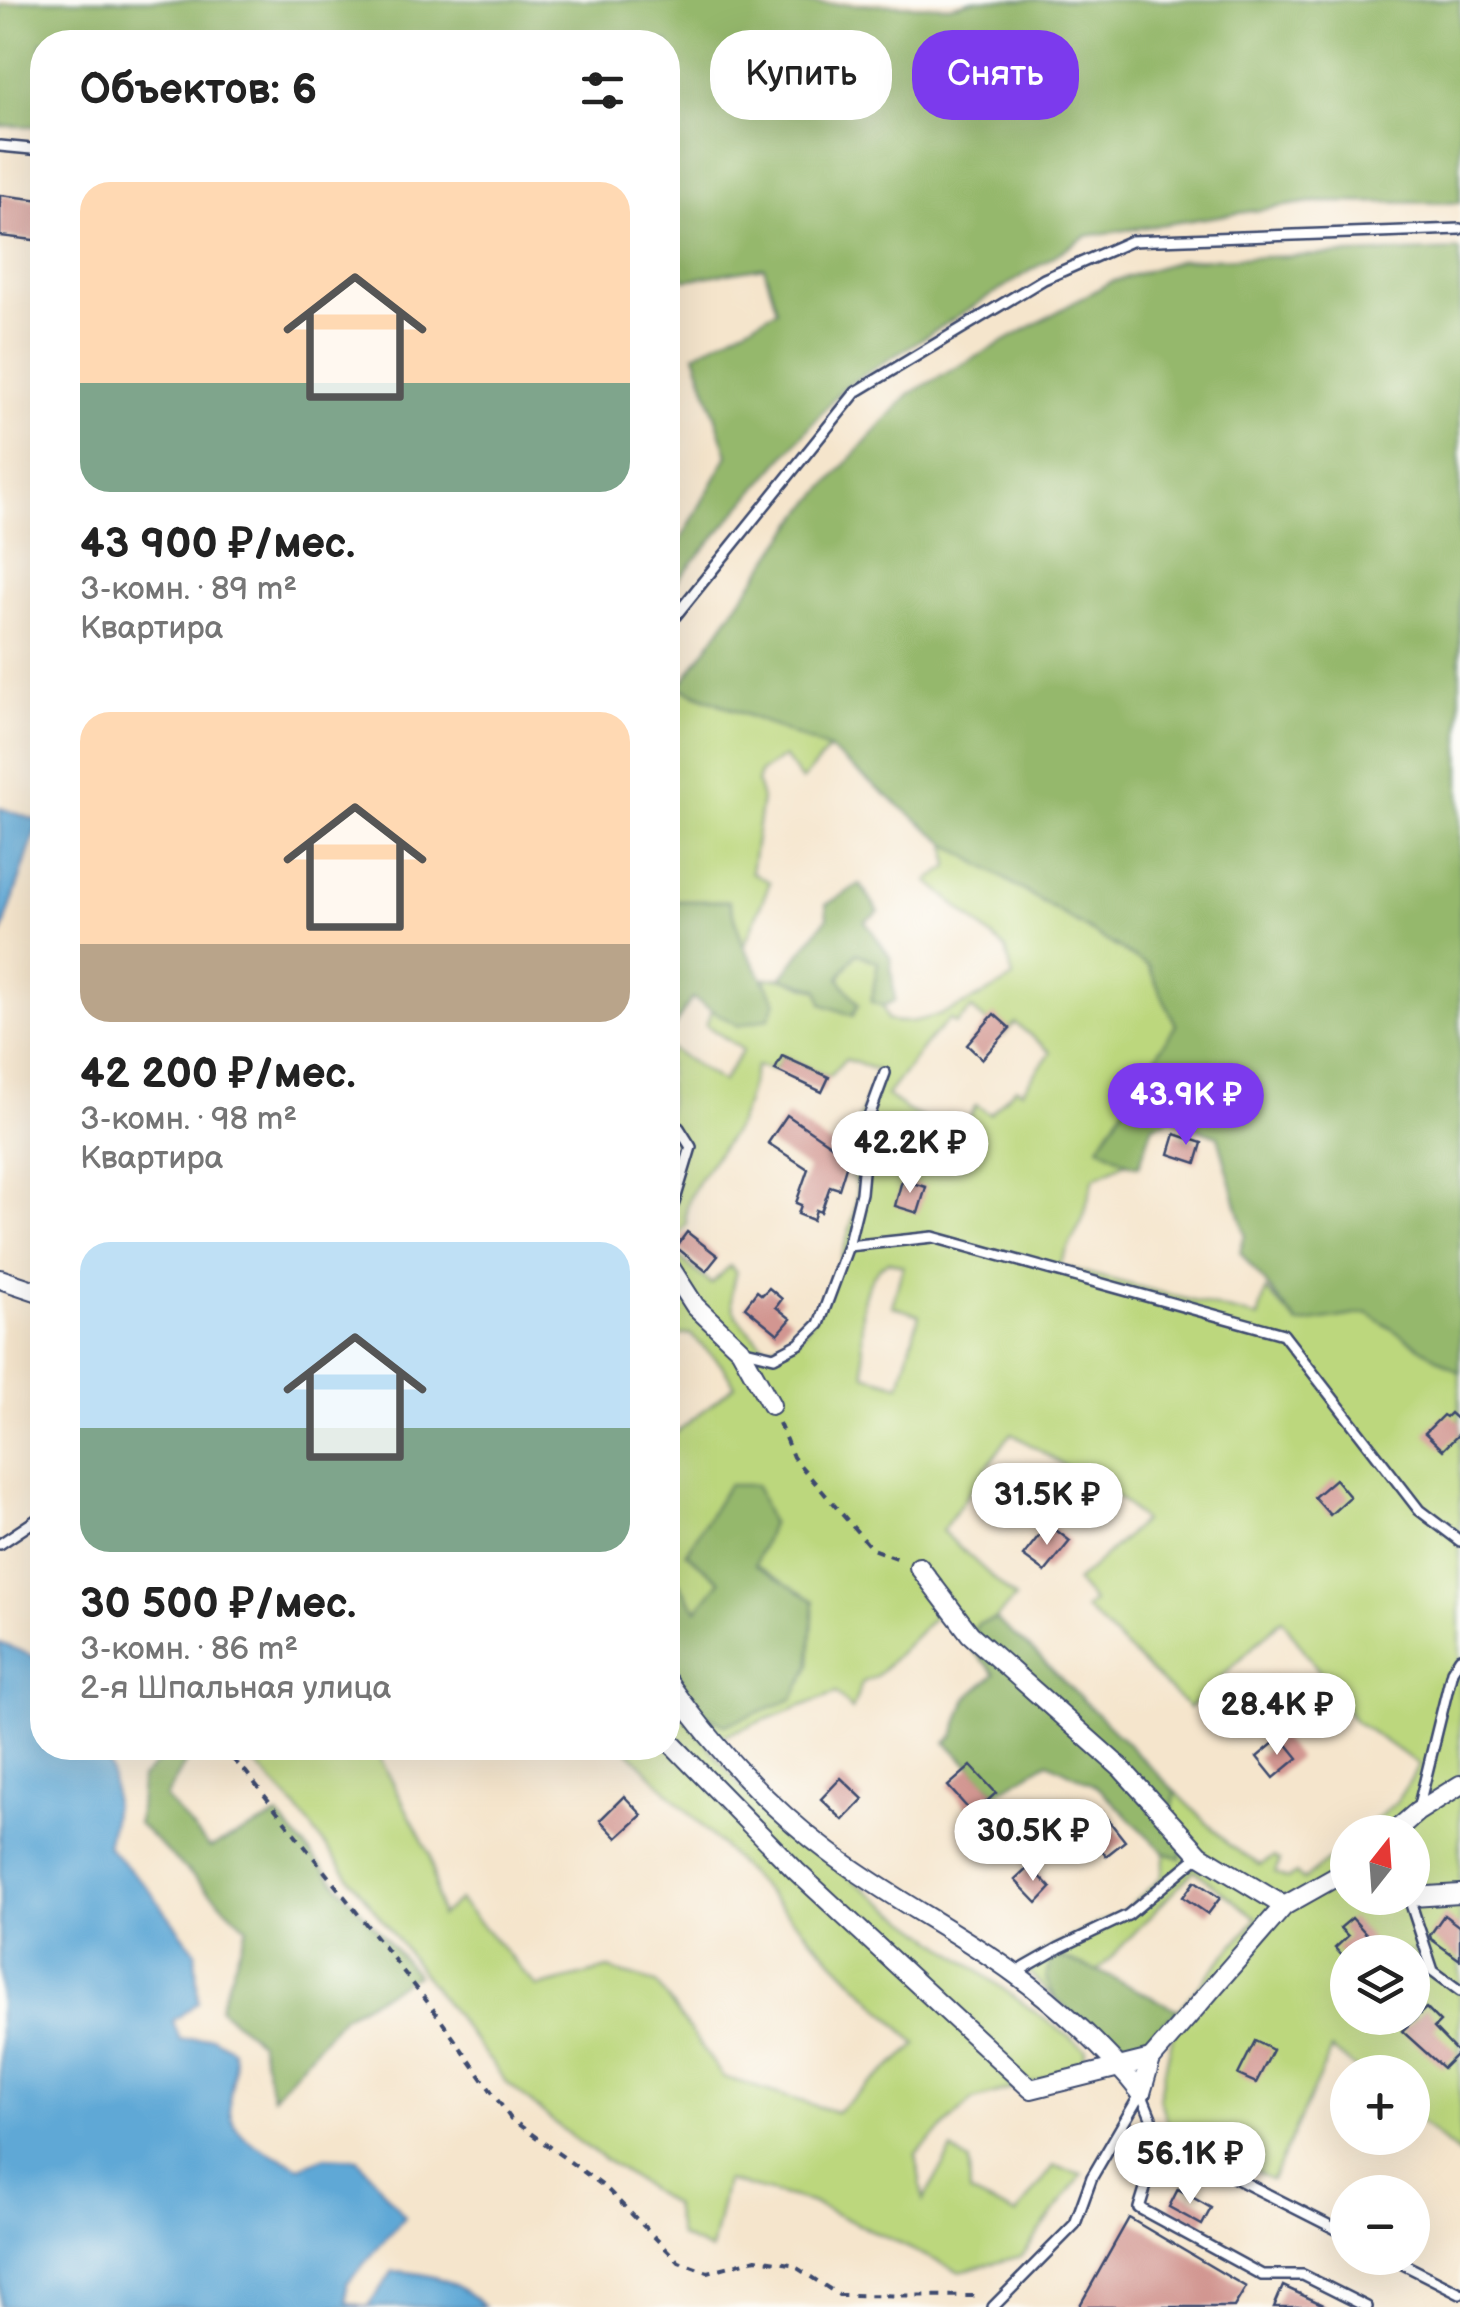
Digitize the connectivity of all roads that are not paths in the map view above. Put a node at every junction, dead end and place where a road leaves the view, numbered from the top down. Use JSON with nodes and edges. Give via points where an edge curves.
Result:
{"nodes":[{"id":1,"x":0,"y":146,"type":"edge"},
{"id":2,"x":30,"y":149,"type":"edge"},
{"id":3,"x":1460,"y":229,"type":"edge"},
{"id":4,"x":680,"y":610,"type":"edge"},
{"id":5,"x":885,"y":1072,"type":"dead end"},
{"id":6,"x":680,"y":1130,"type":"edge"},
{"id":7,"x":680,"y":1183,"type":"edge"},
{"id":8,"x":848,"y":1246,"type":"junction"},
{"id":9,"x":0,"y":1279,"type":"edge"},
{"id":10,"x":680,"y":1283,"type":"edge"},
{"id":11,"x":30,"y":1290,"type":"edge"},
{"id":12,"x":740,"y":1348,"type":"junction"},
{"id":13,"x":771,"y":1405,"type":"road end"},
{"id":14,"x":30,"y":1524,"type":"edge"},
{"id":15,"x":1460,"y":1542,"type":"edge"},
{"id":16,"x":0,"y":1544,"type":"edge"},
{"id":17,"x":919,"y":1567,"type":"road end"},
{"id":18,"x":1460,"y":1658,"type":"edge"},
{"id":19,"x":680,"y":1699,"type":"edge"},
{"id":20,"x":680,"y":1752,"type":"edge"},
{"id":21,"x":1460,"y":1785,"type":"edge"},
{"id":22,"x":1417,"y":1812,"type":"junction"},
{"id":23,"x":1414,"y":1815,"type":"edge"},
{"id":24,"x":1200,"y":1855,"type":"junction"},
{"id":25,"x":1330,"y":1880,"type":"edge"},
{"id":26,"x":1460,"y":1894,"type":"edge"},
{"id":27,"x":1430,"y":1896,"type":"edge"},
{"id":28,"x":1284,"y":1906,"type":"junction"},
{"id":29,"x":1416,"y":1915,"type":"edge"},
{"id":30,"x":1015,"y":1973,"type":"junction"},
{"id":31,"x":1460,"y":1991,"type":"edge"},
{"id":32,"x":1150,"y":2059,"type":"junction"},
{"id":33,"x":1119,"y":2064,"type":"junction"},
{"id":34,"x":1141,"y":2093,"type":"junction"},
{"id":35,"x":1160,"y":2140,"type":"junction"},
{"id":36,"x":1330,"y":2227,"type":"edge"},
{"id":37,"x":1426,"y":2275,"type":"edge"},
{"id":38,"x":1460,"y":2292,"type":"edge"},
{"id":39,"x":993,"y":2307,"type":"edge"},
{"id":40,"x":1367,"y":2307,"type":"edge"}],
"edges":[{"from":1,"to":2,"type":"lane"},
{"from":3,"to":4,"type":"lane","via":[[1131,241],[1044,279],[856,392]]},
{"from":5,"to":8,"type":"lane","via":[[868,1119]]},
{"from":6,"to":7,"type":"lane","via":[[691,1147]]},
{"from":8,"to":12,"type":"lane","via":[[818,1324],[799,1344],[774,1357]]},
{"from":8,"to":15,"type":"lane","via":[[933,1237],[1282,1334],[1420,1510]]},
{"from":9,"to":11,"type":"street"},
{"from":10,"to":12,"type":"street"},
{"from":12,"to":13,"type":"street"},
{"from":14,"to":16,"type":"lane"},
{"from":17,"to":24,"type":"street","via":[[970,1634],[1121,1768]]},
{"from":18,"to":22,"type":"lane"},
{"from":19,"to":30,"type":"street","via":[[751,1786],[829,1852]]},
{"from":20,"to":33,"type":"street","via":[[796,1872],[1031,2089]]},
{"from":21,"to":22,"type":"street"},
{"from":22,"to":23,"type":"street"},
{"from":24,"to":28,"type":"street"},
{"from":24,"to":30,"type":"lane","via":[[1128,1915]]},
{"from":25,"to":28,"type":"street"},
{"from":26,"to":27,"type":"street"},
{"from":28,"to":32,"type":"street"},
{"from":29,"to":31,"type":"lane","via":[[1433,1971]]},
{"from":30,"to":33,"type":"street"},
{"from":32,"to":33,"type":"street"},
{"from":32,"to":34,"type":"street"},
{"from":33,"to":34,"type":"street"},
{"from":34,"to":35,"type":"lane"},
{"from":34,"to":39,"type":"lane","via":[[1092,2177],[1075,2224]]},
{"from":35,"to":36,"type":"lane"},
{"from":35,"to":40,"type":"lane","via":[[1139,2208],[1262,2274],[1303,2275]]},
{"from":37,"to":38,"type":"lane"}]}
